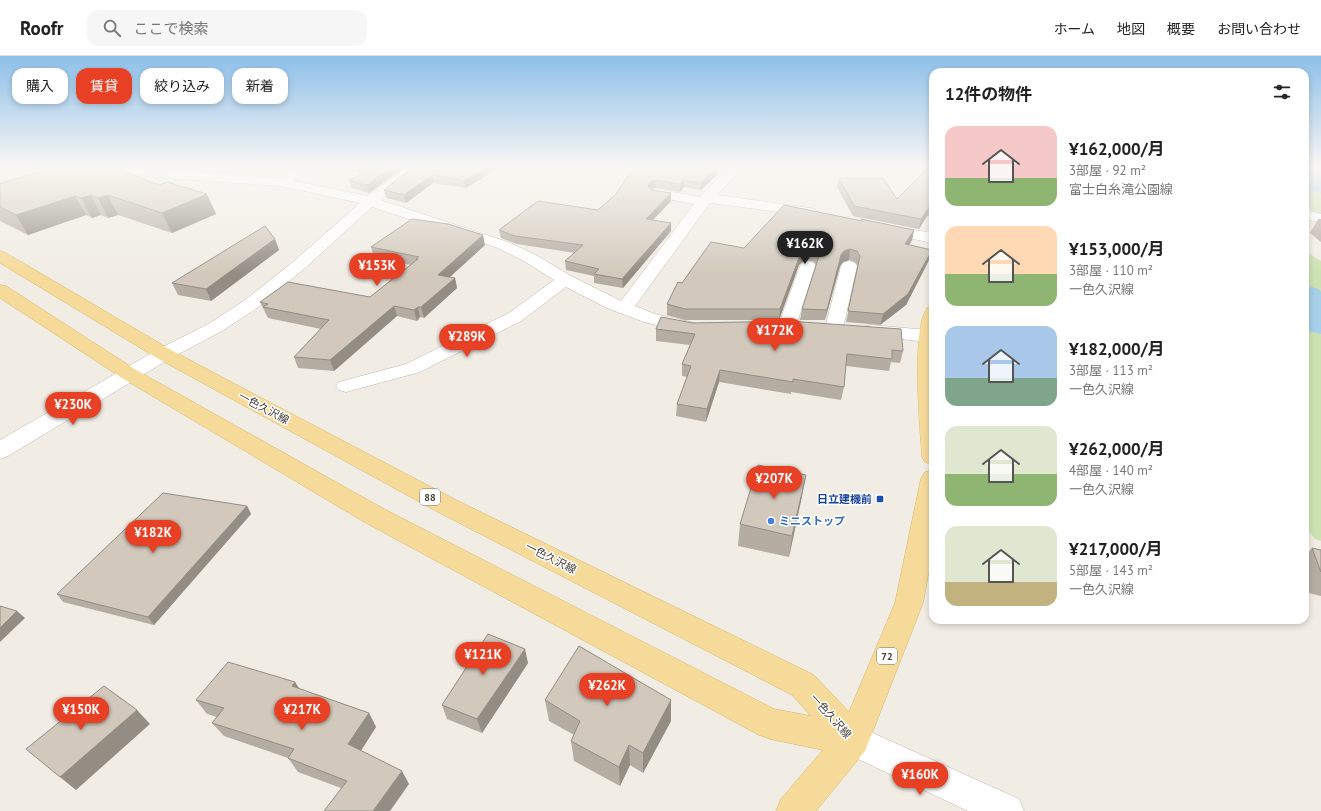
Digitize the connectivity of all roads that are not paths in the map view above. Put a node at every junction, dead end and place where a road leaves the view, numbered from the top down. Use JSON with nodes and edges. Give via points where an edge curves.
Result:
{"nodes":[{"id":1,"x":366,"y":203,"type":"edge"},
{"id":2,"x":380,"y":203,"type":"edge"},
{"id":3,"x":702,"y":203,"type":"edge"},
{"id":4,"x":732,"y":203,"type":"edge"},
{"id":5,"x":824,"y":214,"type":"edge"},
{"id":6,"x":1309,"y":215,"type":"edge"},
{"id":7,"x":1321,"y":219,"type":"edge"},
{"id":8,"x":868,"y":225,"type":"edge"},
{"id":9,"x":929,"y":237,"type":"edge"},
{"id":10,"x":0,"y":256,"type":"edge"},
{"id":11,"x":808,"y":266,"type":"dead end"},
{"id":12,"x":849,"y":266,"type":"dead end"},
{"id":13,"x":565,"y":280,"type":"junction"},
{"id":14,"x":0,"y":290,"type":"edge"},
{"id":15,"x":625,"y":308,"type":"junction"},
{"id":16,"x":701,"y":326,"type":"edge"},
{"id":17,"x":787,"y":327,"type":"edge"},
{"id":18,"x":929,"y":331,"type":"edge"},
{"id":19,"x":928,"y":336,"type":"junction"},
{"id":20,"x":164,"y":354,"type":"junction"},
{"id":21,"x":929,"y":357,"type":"edge"},
{"id":22,"x":129,"y":374,"type":"junction"},
{"id":23,"x":346,"y":386,"type":"dead end"},
{"id":24,"x":0,"y":451,"type":"edge"},
{"id":25,"x":929,"y":502,"type":"edge"},
{"id":26,"x":853,"y":740,"type":"junction"},
{"id":27,"x":793,"y":811,"type":"edge"},
{"id":28,"x":1007,"y":811,"type":"edge"}],
"edges":[{"from":1,"to":20,"type":"street","via":[[299,265],[251,304],[216,327]]},
{"from":2,"to":13,"type":"street","via":[[503,245]]},
{"from":3,"to":15,"type":"street"},
{"from":4,"to":5,"type":"street"},
{"from":6,"to":7,"type":"street"},
{"from":8,"to":9,"type":"street"},
{"from":10,"to":20,"type":"main road","name":"一色久沢線","number":"88"},
{"from":11,"to":17,"type":"street"},
{"from":12,"to":19,"type":"street","via":[[838,329]]},
{"from":13,"to":15,"type":"street"},
{"from":13,"to":23,"type":"street","via":[[514,317],[413,368]]},
{"from":14,"to":22,"type":"main road","name":"一色久沢線"},
{"from":15,"to":16,"type":"street","via":[[650,318],[686,327]]},
{"from":18,"to":19,"type":"main road"},
{"from":19,"to":21,"type":"main road"},
{"from":20,"to":22,"type":"street"},
{"from":20,"to":26,"type":"main road","name":"一色久沢線","number":"88","via":[[445,505],[803,685]]},
{"from":22,"to":24,"type":"street"},
{"from":22,"to":26,"type":"main road","name":"一色久沢線","via":[[375,516],[770,724]]},
{"from":25,"to":26,"type":"main road","number":"72","via":[[909,603]]},
{"from":26,"to":27,"type":"main road","number":"72"},
{"from":26,"to":28,"type":"street"}]}
